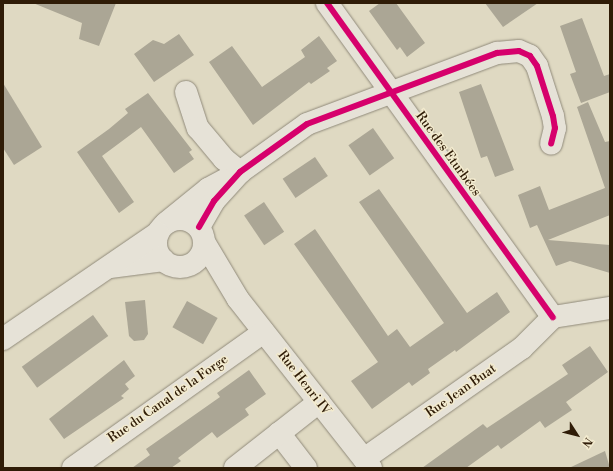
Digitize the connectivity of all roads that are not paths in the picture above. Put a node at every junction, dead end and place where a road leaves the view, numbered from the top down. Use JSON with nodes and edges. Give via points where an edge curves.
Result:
{"nodes":[{"id":1,"x":327,"y":3,"type":"edge"},
{"id":2,"x":186,"y":92,"type":"dead end"},
{"id":3,"x":390,"y":92,"type":"junction"},
{"id":4,"x":551,"y":144,"type":"dead end"},
{"id":5,"x":240,"y":172,"type":"junction"},
{"id":6,"x":162,"y":228,"type":"junction"},
{"id":7,"x":202,"y":234,"type":"junction"},
{"id":8,"x":164,"y":260,"type":"junction"},
{"id":9,"x":188,"y":266,"type":"junction"},
{"id":10,"x":106,"y":268,"type":"junction"},
{"id":11,"x":238,"y":298,"type":"junction"},
{"id":12,"x":610,"y":308,"type":"edge"},
{"id":13,"x":553,"y":317,"type":"junction"},
{"id":14,"x":264,"y":332,"type":"junction"},
{"id":15,"x":3,"y":339,"type":"edge"},
{"id":16,"x":319,"y":402,"type":"junction"},
{"id":17,"x":279,"y":433,"type":"junction"},
{"id":18,"x":368,"y":463,"type":"edge"},
{"id":19,"x":73,"y":468,"type":"edge"},
{"id":20,"x":235,"y":468,"type":"edge"},
{"id":21,"x":306,"y":468,"type":"edge"}],
"edges":[{"from":1,"to":3,"type":"street","name":"Rue des Eturbées"},
{"from":2,"to":5,"type":"street","via":[[198,128],[224,159]]},
{"from":3,"to":4,"type":"street","via":[[497,53],[519,51],[530,56],[537,66],[553,116]]},
{"from":3,"to":5,"type":"street","via":[[307,124]]},
{"from":3,"to":13,"type":"street","name":"Rue des Eturbées"},
{"from":5,"to":6,"type":"street","via":[[208,189]]},
{"from":5,"to":7,"type":"street","via":[[214,202]]},
{"from":6,"to":7,"type":"street","via":[[183,219]]},
{"from":6,"to":8,"type":"street","via":[[157,251]]},
{"from":6,"to":10,"type":"street"},
{"from":7,"to":9,"type":"street","via":[[200,257]]},
{"from":7,"to":11,"type":"street","name":"Rue Henri IV"},
{"from":8,"to":9,"type":"street","via":[[177,267]]},
{"from":8,"to":10,"type":"street"},
{"from":9,"to":11,"type":"street","name":"Rue Henri IV"},
{"from":10,"to":15,"type":"street"},
{"from":11,"to":14,"type":"street","name":"Rue Henri IV"},
{"from":12,"to":13,"type":"street"},
{"from":13,"to":18,"type":"street","name":"Rue Jean Buat","via":[[522,348]]},
{"from":14,"to":16,"type":"street","name":"Rue Henri IV"},
{"from":14,"to":19,"type":"street","name":"Rue du Canal de la Forge"},
{"from":16,"to":17,"type":"street"},
{"from":16,"to":18,"type":"street","name":"Rue Henri IV"},
{"from":17,"to":20,"type":"street"},
{"from":17,"to":21,"type":"street"}]}
